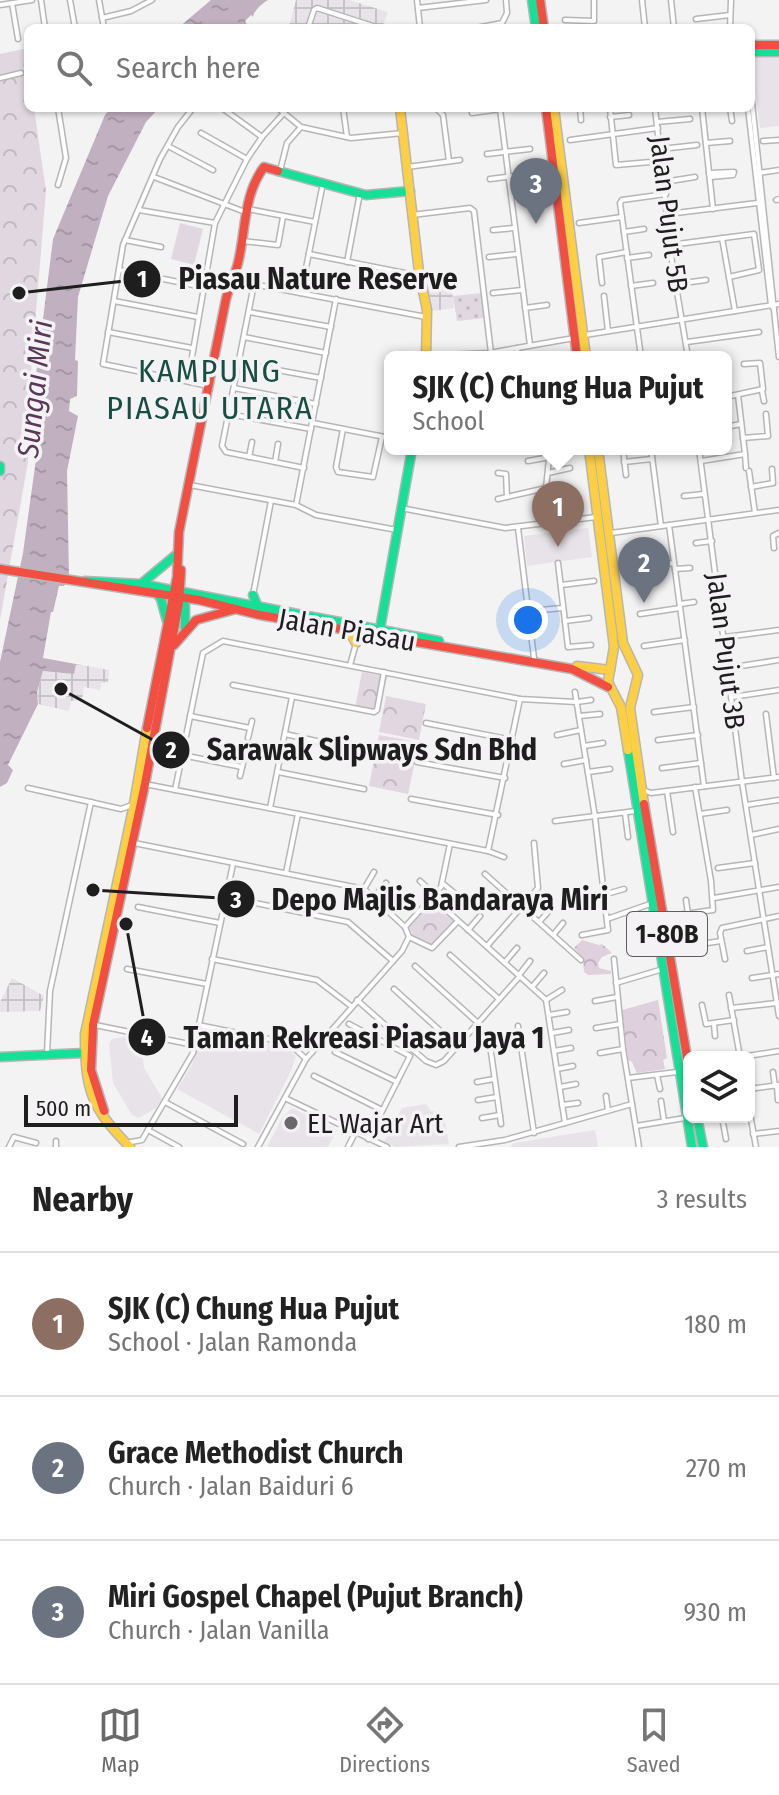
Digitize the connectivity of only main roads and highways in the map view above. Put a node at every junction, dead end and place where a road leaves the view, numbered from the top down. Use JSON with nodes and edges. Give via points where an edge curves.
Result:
{"nodes":[{"id":1,"x":532,"y":0,"type":"edge"},
{"id":2,"x":538,"y":6,"type":"edge"},
{"id":3,"x":526,"y":24,"type":"edge"},
{"id":4,"x":549,"y":24,"type":"edge"},
{"id":5,"x":779,"y":45,"type":"edge"},
{"id":6,"x":755,"y":51,"type":"edge"},
{"id":7,"x":755,"y":51,"type":"edge"},
{"id":8,"x":779,"y":52,"type":"edge"},
{"id":9,"x":400,"y":112,"type":"edge"},
{"id":10,"x":547,"y":112,"type":"edge"},
{"id":11,"x":554,"y":112,"type":"edge"},
{"id":12,"x":410,"y":191,"type":"junction"},
{"id":13,"x":579,"y":337,"type":"junction"},
{"id":14,"x":426,"y":351,"type":"edge"},
{"id":15,"x":578,"y":351,"type":"edge"},
{"id":16,"x":584,"y":351,"type":"edge"},
{"id":17,"x":411,"y":455,"type":"edge"},
{"id":18,"x":590,"y":455,"type":"edge"},
{"id":19,"x":599,"y":455,"type":"edge"},
{"id":20,"x":182,"y":524,"type":"junction"},
{"id":21,"x":177,"y":554,"type":"junction"},
{"id":22,"x":0,"y":568,"type":"edge"},
{"id":23,"x":181,"y":568,"type":"junction"},
{"id":24,"x":79,"y":582,"type":"junction"},
{"id":25,"x":141,"y":584,"type":"junction"},
{"id":26,"x":156,"y":592,"type":"junction"},
{"id":27,"x":201,"y":595,"type":"junction"},
{"id":28,"x":177,"y":596,"type":"junction"},
{"id":29,"x":250,"y":604,"type":"junction"},
{"id":30,"x":382,"y":625,"type":"junction"},
{"id":31,"x":168,"y":627,"type":"junction"},
{"id":32,"x":185,"y":629,"type":"junction"},
{"id":33,"x":370,"y":631,"type":"junction"},
{"id":34,"x":355,"y":634,"type":"junction"},
{"id":35,"x":464,"y":648,"type":"junction"},
{"id":36,"x":169,"y":657,"type":"junction"},
{"id":37,"x":633,"y":667,"type":"junction"},
{"id":38,"x":611,"y":669,"type":"junction"},
{"id":39,"x":612,"y":689,"type":"junction"},
{"id":40,"x":632,"y":691,"type":"junction"},
{"id":41,"x":157,"y":712,"type":"junction"},
{"id":42,"x":148,"y":720,"type":"junction"},
{"id":43,"x":85,"y":1034,"type":"junction"},
{"id":44,"x":687,"y":1051,"type":"edge"},
{"id":45,"x":66,"y":1053,"type":"junction"},
{"id":46,"x":88,"y":1056,"type":"junction"},
{"id":47,"x":0,"y":1057,"type":"edge"},
{"id":48,"x":683,"y":1060,"type":"edge"},
{"id":49,"x":85,"y":1072,"type":"junction"},
{"id":50,"x":692,"y":1123,"type":"edge"},
{"id":51,"x":694,"y":1123,"type":"edge"},
{"id":52,"x":136,"y":1145,"type":"edge"},
{"id":53,"x":692,"y":1147,"type":"edge"},
{"id":54,"x":703,"y":1147,"type":"edge"}],
"edges":[{"from":1,"to":2,"type":"main road"},
{"from":2,"to":3,"type":"main road"},
{"from":2,"to":4,"type":"main road"},
{"from":5,"to":6,"type":"main road"},
{"from":7,"to":8,"type":"main road"},
{"from":9,"to":12,"type":"main road"},
{"from":10,"to":13,"type":"main road"},
{"from":11,"to":13,"type":"main road"},
{"from":12,"to":14,"type":"main road","via":[[427,317]]},
{"from":12,"to":20,"type":"main road","via":[[371,196],[264,167],[259,172],[226,299]]},
{"from":13,"to":15,"type":"main road"},
{"from":13,"to":16,"type":"main road"},
{"from":17,"to":30,"type":"main road"},
{"from":18,"to":38,"type":"main road","via":[[614,647]]},
{"from":19,"to":37,"type":"main road","via":[[623,643]]},
{"from":20,"to":21,"type":"main road"},
{"from":20,"to":23,"type":"main road"},
{"from":21,"to":25,"type":"main road"},
{"from":21,"to":28,"type":"main road"},
{"from":22,"to":24,"type":"main road"},
{"from":23,"to":27,"type":"main road","via":[[190,587]]},
{"from":23,"to":28,"type":"main road"},
{"from":24,"to":25,"type":"main road","name":"Jalan Piasau"},
{"from":24,"to":26,"type":"main road","name":"Jalan Piasau"},
{"from":25,"to":28,"type":"main road","name":"Jalan Piasau"},
{"from":26,"to":28,"type":"main road","name":"Jalan Piasau"},
{"from":26,"to":31,"type":"main road"},
{"from":27,"to":28,"type":"main road","name":"Jalan Piasau"},
{"from":27,"to":29,"type":"main road","name":"Jalan Piasau"},
{"from":28,"to":29,"type":"main road","name":"Jalan Piasau"},
{"from":28,"to":31,"type":"main road"},
{"from":28,"to":32,"type":"main road","via":[[186,608]]},
{"from":28,"to":36,"type":"main road"},
{"from":29,"to":32,"type":"main road","via":[[196,620]]},
{"from":29,"to":34,"type":"main road","name":"Jalan Piasau"},
{"from":29,"to":34,"type":"main road","name":"Jalan Piasau"},
{"from":30,"to":33,"type":"main road"},
{"from":30,"to":33,"type":"main road","name":"Jalan Piasau"},
{"from":30,"to":35,"type":"main road","name":"Jalan Piasau"},
{"from":31,"to":42,"type":"main road"},
{"from":32,"to":36,"type":"main road"},
{"from":33,"to":34,"type":"main road","name":"Jalan Piasau"},
{"from":35,"to":38,"type":"main road","name":"Jalan Piasau"},
{"from":35,"to":39,"type":"main road","name":"Jalan Piasau","via":[[578,671]]},
{"from":36,"to":41,"type":"main road"},
{"from":37,"to":38,"type":"main road","via":[[622,663]]},
{"from":37,"to":40,"type":"main road","via":[[638,680]]},
{"from":38,"to":39,"type":"main road"},
{"from":39,"to":40,"type":"main road"},
{"from":39,"to":48,"type":"main road","via":[[621,707]]},
{"from":40,"to":44,"type":"main road","number":"1-80B","via":[[630,708]]},
{"from":41,"to":42,"type":"main road"},
{"from":41,"to":46,"type":"main road"},
{"from":42,"to":43,"type":"main road"},
{"from":43,"to":45,"type":"main road"},
{"from":43,"to":46,"type":"main road"},
{"from":45,"to":46,"type":"main road"},
{"from":45,"to":47,"type":"main road"},
{"from":45,"to":49,"type":"main road"},
{"from":46,"to":49,"type":"main road"},
{"from":46,"to":52,"type":"main road","via":[[104,1111]]},
{"from":49,"to":52,"type":"main road","via":[[102,1116]]},
{"from":50,"to":53,"type":"main road"},
{"from":51,"to":54,"type":"main road"}]}
